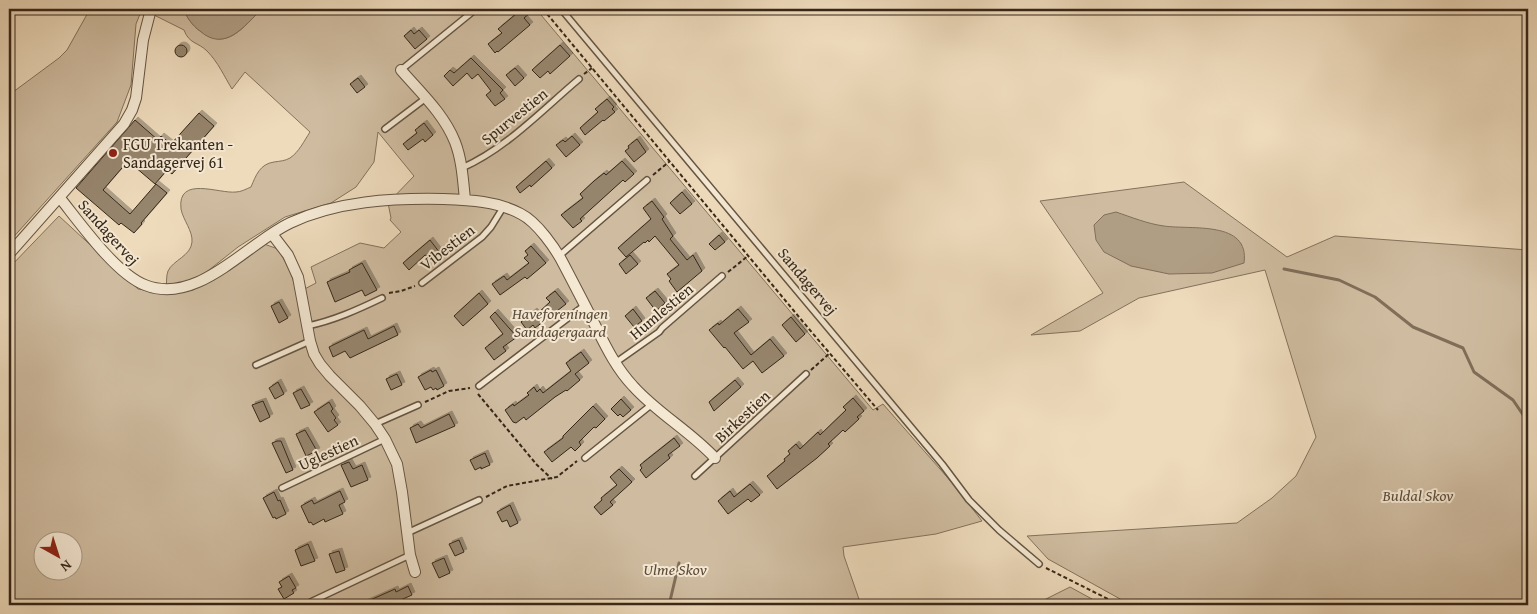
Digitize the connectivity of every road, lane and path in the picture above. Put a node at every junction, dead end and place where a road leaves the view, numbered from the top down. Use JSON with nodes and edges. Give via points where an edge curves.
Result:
{"nodes":[{"id":1,"x":151,"y":9,"type":"edge"},
{"id":2,"x":476,"y":9,"type":"edge"},
{"id":3,"x":543,"y":9,"type":"edge"},
{"id":4,"x":561,"y":9,"type":"edge"},
{"id":5,"x":401,"y":70,"type":"joint"},
{"id":6,"x":579,"y":79,"type":"dead end"},
{"id":7,"x":426,"y":98,"type":"junction"},
{"id":8,"x":385,"y":129,"type":"dead end"},
{"id":9,"x":670,"y":160,"type":"junction"},
{"id":10,"x":462,"y":168,"type":"junction"},
{"id":11,"x":647,"y":180,"type":"joint"},
{"id":12,"x":60,"y":198,"type":"junction"},
{"id":13,"x":465,"y":200,"type":"junction"},
{"id":14,"x":504,"y":206,"type":"junction"},
{"id":15,"x":272,"y":234,"type":"junction"},
{"id":16,"x":9,"y":254,"type":"edge"},
{"id":17,"x":559,"y":256,"type":"junction"},
{"id":18,"x":748,"y":256,"type":"junction"},
{"id":19,"x":722,"y":276,"type":"joint"},
{"id":20,"x":422,"y":283,"type":"joint"},
{"id":21,"x":382,"y":298,"type":"joint"},
{"id":22,"x":585,"y":305,"type":"junction"},
{"id":23,"x":307,"y":326,"type":"junction"},
{"id":24,"x":310,"y":342,"type":"junction"},
{"id":25,"x":830,"y":353,"type":"junction"},
{"id":26,"x":615,"y":363,"type":"junction"},
{"id":27,"x":256,"y":365,"type":"dead end"},
{"id":28,"x":806,"y":374,"type":"joint"},
{"id":29,"x":478,"y":386,"type":"dead end"},
{"id":30,"x":418,"y":405,"type":"joint"},
{"id":31,"x":651,"y":405,"type":"junction"},
{"id":32,"x":878,"y":410,"type":"dead end"},
{"id":33,"x":375,"y":424,"type":"junction"},
{"id":34,"x":385,"y":439,"type":"junction"},
{"id":35,"x":585,"y":458,"type":"joint"},
{"id":36,"x":715,"y":458,"type":"junction"},
{"id":37,"x":695,"y":476,"type":"dead end"},
{"id":38,"x":552,"y":478,"type":"junction"},
{"id":39,"x":282,"y":488,"type":"dead end"},
{"id":40,"x":479,"y":500,"type":"joint"},
{"id":41,"x":407,"y":533,"type":"junction"},
{"id":42,"x":410,"y":555,"type":"junction"},
{"id":43,"x":1039,"y":564,"type":"joint"},
{"id":44,"x":415,"y":572,"type":"dead end"},
{"id":45,"x":304,"y":605,"type":"edge"},
{"id":46,"x":1120,"y":605,"type":"edge"}],
"edges":[{"from":1,"to":12,"type":"street","name":"Sandagervej","via":[[132,110],[124,124]]},
{"from":2,"to":5,"type":"lane"},
{"from":3,"to":9,"type":"path"},
{"from":4,"to":43,"type":"lane","name":"Sandagervej","via":[[970,500]]},
{"from":5,"to":7,"type":"street"},
{"from":6,"to":10,"type":"lane","name":"Spurvestien","via":[[500,147]]},
{"from":7,"to":8,"type":"lane"},
{"from":7,"to":10,"type":"street","via":[[443,118],[455,142]]},
{"from":9,"to":11,"type":"path"},
{"from":9,"to":18,"type":"path"},
{"from":10,"to":13,"type":"street"},
{"from":11,"to":17,"type":"lane"},
{"from":12,"to":15,"type":"street","name":"Sandagervej","via":[[129,276],[162,290],[175,290],[202,281]]},
{"from":12,"to":16,"type":"street","name":"Sandagervej"},
{"from":13,"to":14,"type":"street","name":"Sandagervej"},
{"from":13,"to":15,"type":"street","name":"Sandagervej","via":[[413,199],[341,206],[309,215]]},
{"from":14,"to":17,"type":"street","name":"Sandagervej","via":[[524,215]]},
{"from":14,"to":20,"type":"lane","name":"Vibestien","via":[[482,237]]},
{"from":15,"to":23,"type":"street","via":[[288,255],[298,276]]},
{"from":17,"to":22,"type":"street","name":"Sandagervej"},
{"from":18,"to":19,"type":"path"},
{"from":18,"to":25,"type":"path"},
{"from":19,"to":26,"type":"lane","name":"Humlestien","via":[[660,332]]},
{"from":20,"to":21,"type":"path"},
{"from":21,"to":23,"type":"lane","via":[[320,324]]},
{"from":22,"to":26,"type":"street","name":"Sandagervej"},
{"from":22,"to":29,"type":"lane"},
{"from":23,"to":24,"type":"street"},
{"from":24,"to":27,"type":"lane"},
{"from":24,"to":33,"type":"street","via":[[320,364]]},
{"from":25,"to":28,"type":"path"},
{"from":25,"to":32,"type":"path"},
{"from":26,"to":31,"type":"street","name":"Sandagervej"},
{"from":28,"to":36,"type":"lane","name":"Birkestien"},
{"from":30,"to":33,"type":"lane"},
{"from":30,"to":38,"type":"path","via":[[449,391],[474,388]]},
{"from":31,"to":35,"type":"lane"},
{"from":31,"to":36,"type":"street","name":"Sandagervej","via":[[701,443]]},
{"from":33,"to":34,"type":"street"},
{"from":34,"to":39,"type":"lane","name":"Uglestien"},
{"from":34,"to":41,"type":"street","via":[[397,464]]},
{"from":35,"to":38,"type":"path","via":[[583,456]]},
{"from":36,"to":37,"type":"lane","name":"Birkestien"},
{"from":38,"to":40,"type":"path","via":[[507,486]]},
{"from":40,"to":41,"type":"lane"},
{"from":41,"to":42,"type":"street"},
{"from":42,"to":44,"type":"street"},
{"from":42,"to":45,"type":"lane"},
{"from":43,"to":46,"type":"path"}]}
